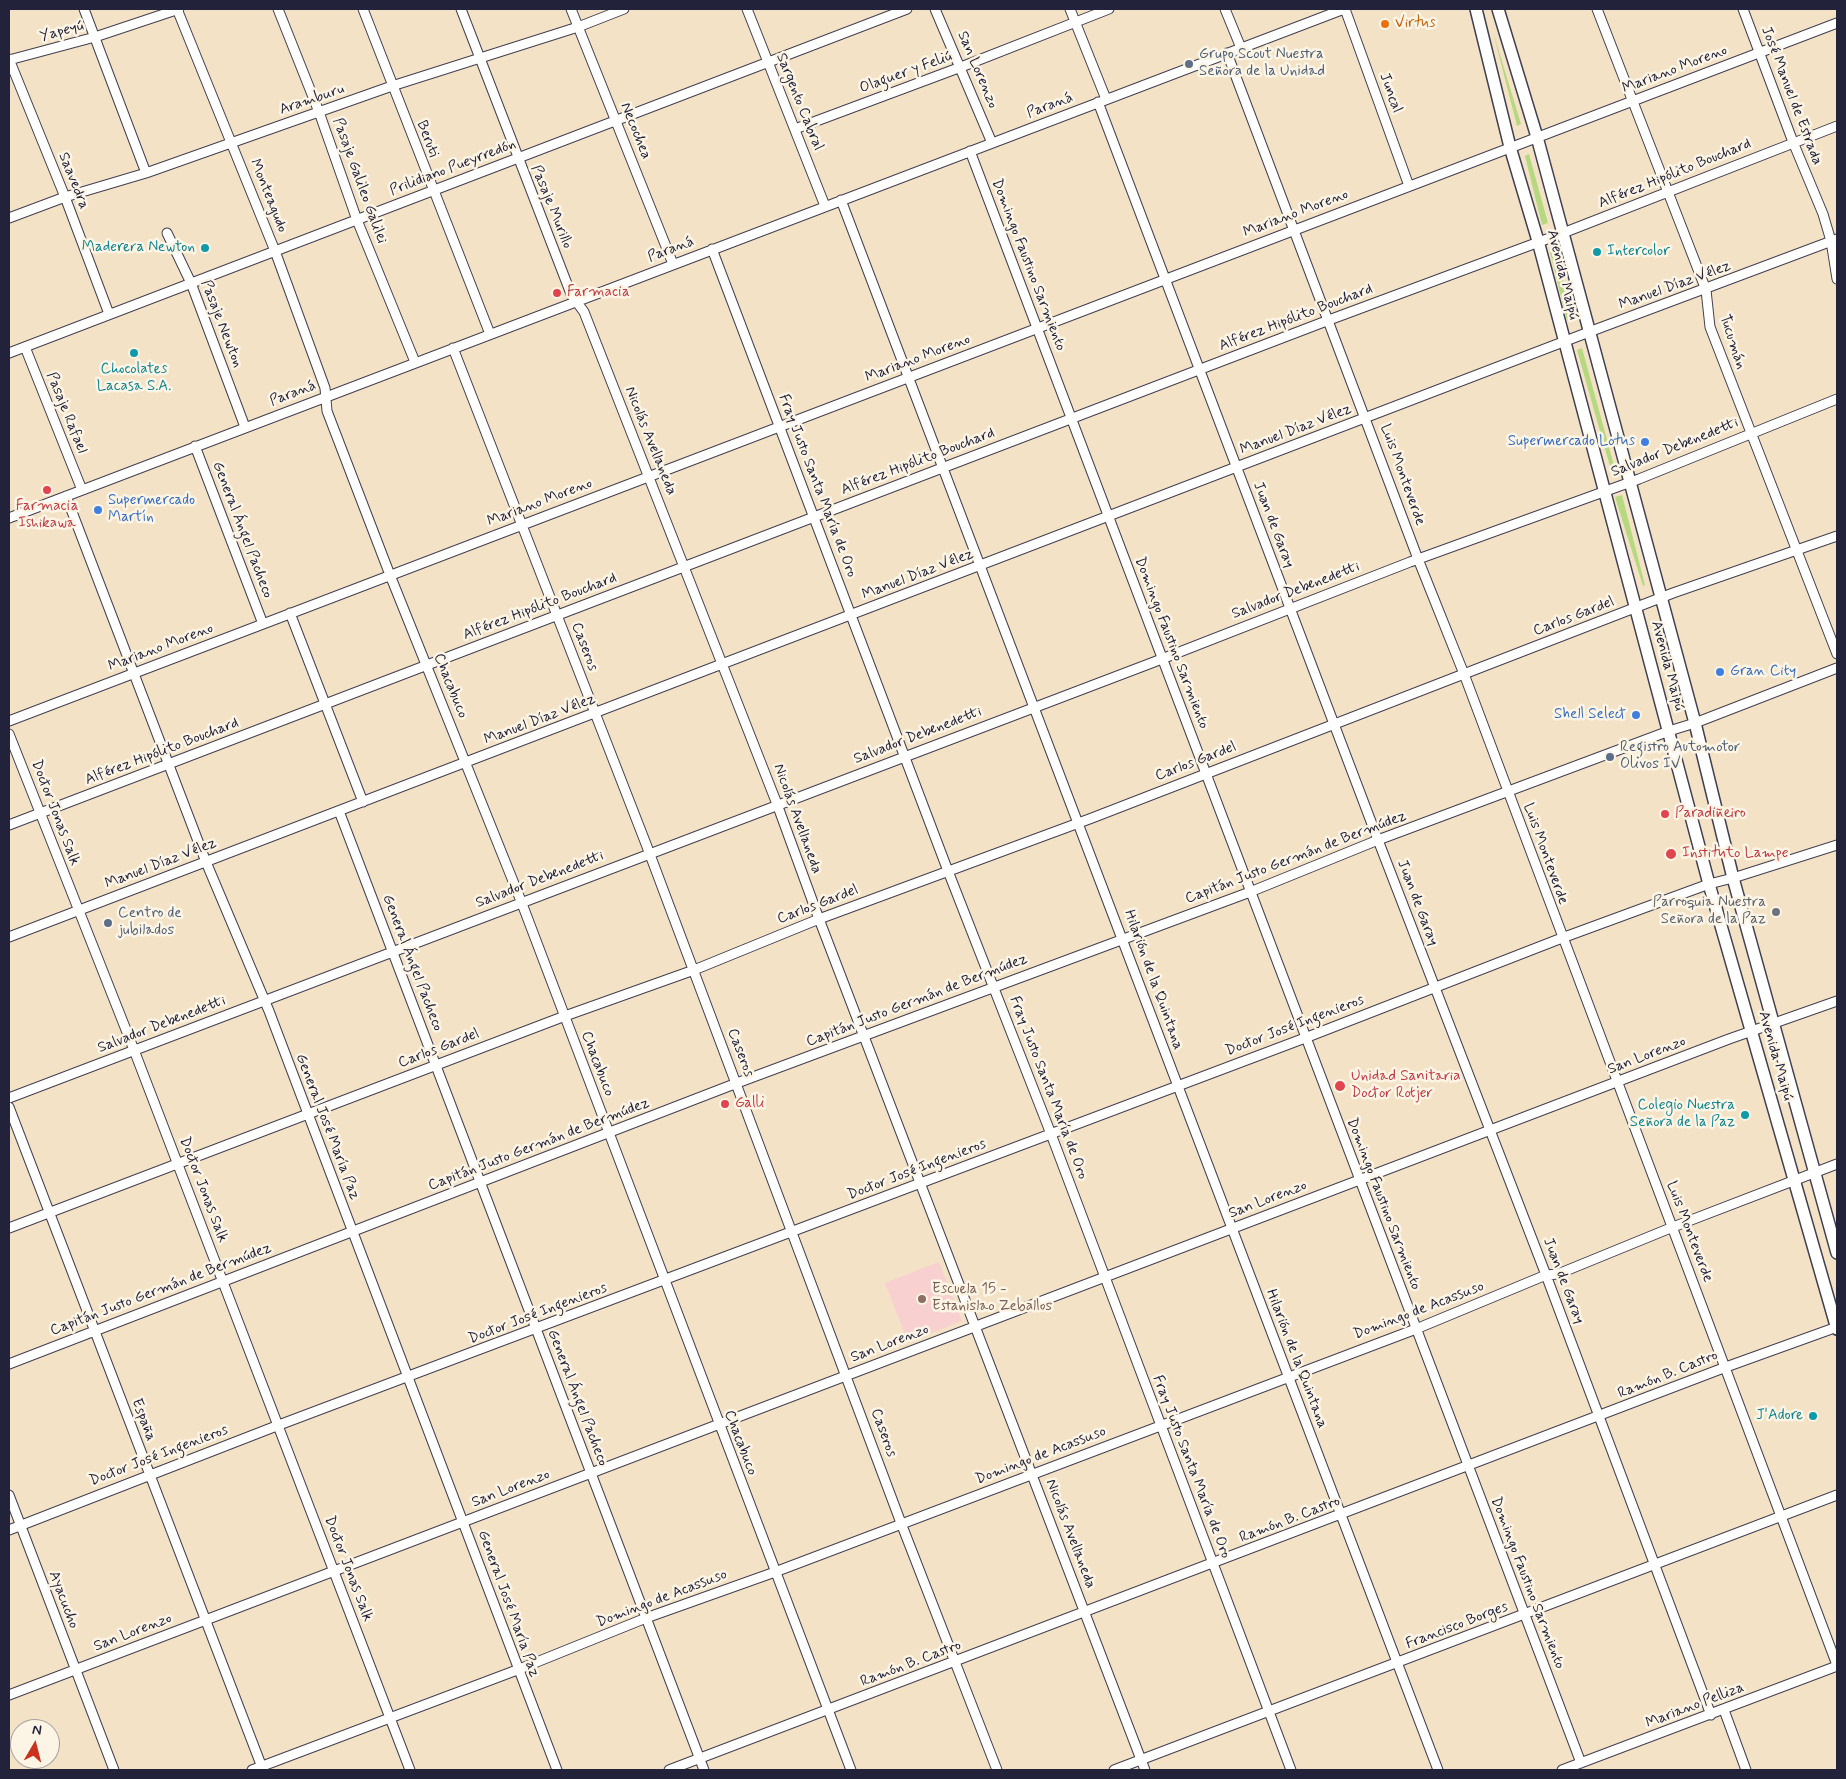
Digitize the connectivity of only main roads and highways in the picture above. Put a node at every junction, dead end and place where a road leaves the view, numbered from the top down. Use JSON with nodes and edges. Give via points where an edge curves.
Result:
{"nodes":[{"id":1,"x":1476,"y":9,"type":"edge"},
{"id":2,"x":1498,"y":9,"type":"edge"},
{"id":3,"x":1837,"y":1253,"type":"edge"},
{"id":4,"x":1837,"y":1328,"type":"edge"}],
"edges":[{"from":1,"to":4,"type":"main road","name":"Avenida Maipú","via":[[1510,147],[1538,241],[1709,884]]},
{"from":2,"to":3,"type":"main road","name":"Avenida Maipú","via":[[1537,137]]}]}
